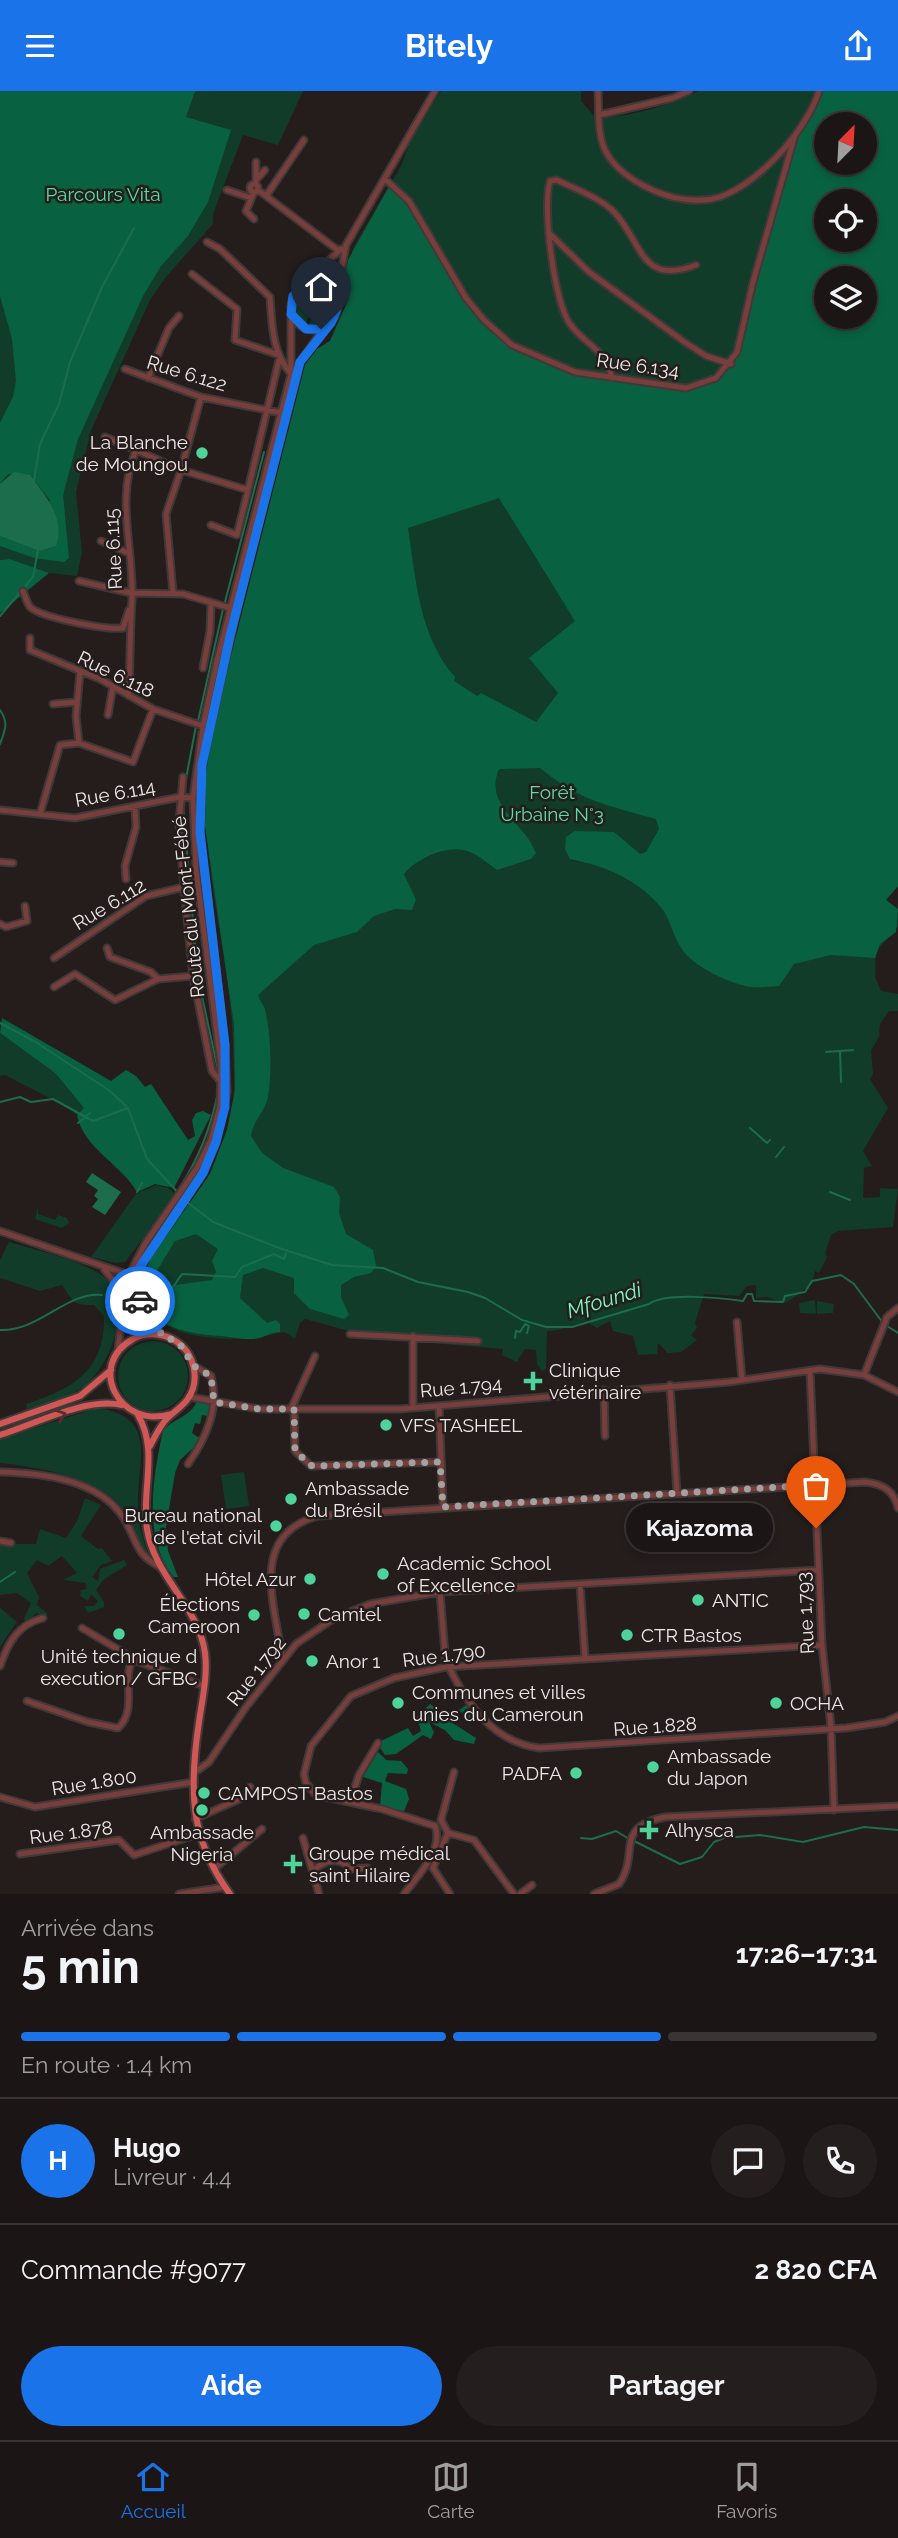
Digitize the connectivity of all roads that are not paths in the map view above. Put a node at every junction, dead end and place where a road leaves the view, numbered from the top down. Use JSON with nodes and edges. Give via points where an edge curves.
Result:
{"nodes":[{"id":1,"x":435,"y":91,"type":"edge"},
{"id":2,"x":598,"y":91,"type":"edge"},
{"id":3,"x":689,"y":91,"type":"edge"},
{"id":4,"x":820,"y":93,"type":"edge"},
{"id":5,"x":599,"y":113,"type":"junction"},
{"id":6,"x":795,"y":135,"type":"junction"},
{"id":7,"x":304,"y":140,"type":"dead end"},
{"id":8,"x":256,"y":162,"type":"dead end"},
{"id":9,"x":265,"y":170,"type":"dead end"},
{"id":10,"x":385,"y":179,"type":"junction"},
{"id":11,"x":255,"y":188,"type":"junction"},
{"id":12,"x":227,"y":190,"type":"dead end"},
{"id":13,"x":266,"y":196,"type":"junction"},
{"id":14,"x":254,"y":219,"type":"dead end"},
{"id":15,"x":551,"y":235,"type":"junction"},
{"id":16,"x":207,"y":242,"type":"dead end"},
{"id":17,"x":346,"y":244,"type":"junction"},
{"id":18,"x":339,"y":251,"type":"junction"},
{"id":19,"x":696,"y":265,"type":"dead end"},
{"id":20,"x":192,"y":274,"type":"dead end"},
{"id":21,"x":301,"y":286,"type":"junction"},
{"id":22,"x":336,"y":298,"type":"junction"},
{"id":23,"x":291,"y":314,"type":"junction"},
{"id":24,"x":179,"y":316,"type":"dead end"},
{"id":25,"x":324,"y":328,"type":"junction"},
{"id":26,"x":279,"y":358,"type":"junction"},
{"id":27,"x":731,"y":363,"type":"junction"},
{"id":28,"x":125,"y":369,"type":"dead end"},
{"id":29,"x":291,"y":374,"type":"junction"},
{"id":30,"x":148,"y":378,"type":"junction"},
{"id":31,"x":612,"y":378,"type":"junction"},
{"id":32,"x":201,"y":397,"type":"junction"},
{"id":33,"x":268,"y":408,"type":"junction"},
{"id":34,"x":282,"y":413,"type":"junction"},
{"id":35,"x":105,"y":437,"type":"dead end"},
{"id":36,"x":136,"y":450,"type":"junction"},
{"id":37,"x":181,"y":470,"type":"junction"},
{"id":38,"x":248,"y":489,"type":"junction"},
{"id":39,"x":211,"y":525,"type":"dead end"},
{"id":40,"x":101,"y":541,"type":"dead end"},
{"id":41,"x":128,"y":553,"type":"junction"},
{"id":42,"x":79,"y":581,"type":"dead end"},
{"id":43,"x":23,"y":591,"type":"dead end"},
{"id":44,"x":131,"y":593,"type":"junction"},
{"id":45,"x":173,"y":593,"type":"junction"},
{"id":46,"x":211,"y":602,"type":"junction"},
{"id":47,"x":131,"y":607,"type":"junction"},
{"id":48,"x":230,"y":608,"type":"junction"},
{"id":49,"x":30,"y":638,"type":"dead end"},
{"id":50,"x":203,"y":668,"type":"dead end"},
{"id":51,"x":80,"y":672,"type":"junction"},
{"id":52,"x":113,"y":686,"type":"junction"},
{"id":53,"x":129,"y":696,"type":"junction"},
{"id":54,"x":77,"y":702,"type":"junction"},
{"id":55,"x":53,"y":703,"type":"dead end"},
{"id":56,"x":153,"y":709,"type":"junction"},
{"id":57,"x":108,"y":715,"type":"dead end"},
{"id":58,"x":202,"y":726,"type":"junction"},
{"id":59,"x":79,"y":743,"type":"junction"},
{"id":60,"x":183,"y":777,"type":"dead end"},
{"id":61,"x":180,"y":797,"type":"junction"},
{"id":62,"x":193,"y":798,"type":"junction"},
{"id":63,"x":135,"y":807,"type":"junction"},
{"id":64,"x":0,"y":810,"type":"edge"},
{"id":65,"x":40,"y":814,"type":"junction"},
{"id":66,"x":0,"y":862,"type":"edge"},
{"id":67,"x":13,"y":863,"type":"dead end"},
{"id":68,"x":126,"y":879,"type":"dead end"},
{"id":69,"x":184,"y":887,"type":"junction"},
{"id":70,"x":25,"y":906,"type":"dead end"},
{"id":71,"x":0,"y":924,"type":"edge"},
{"id":72,"x":107,"y":948,"type":"dead end"},
{"id":73,"x":54,"y":958,"type":"dead end"},
{"id":74,"x":193,"y":976,"type":"junction"},
{"id":75,"x":158,"y":979,"type":"junction"},
{"id":76,"x":54,"y":987,"type":"dead end"},
{"id":77,"x":222,"y":1083,"type":"junction"},
{"id":78,"x":0,"y":1231,"type":"edge"},
{"id":79,"x":104,"y":1269,"type":"junction"},
{"id":80,"x":129,"y":1275,"type":"junction"},
{"id":81,"x":136,"y":1278,"type":"junction"},
{"id":82,"x":124,"y":1294,"type":"junction"},
{"id":83,"x":898,"y":1308,"type":"edge"},
{"id":84,"x":737,"y":1322,"type":"dead end"},
{"id":85,"x":350,"y":1334,"type":"dead end"},
{"id":86,"x":162,"y":1335,"type":"junction"},
{"id":87,"x":413,"y":1336,"type":"junction"},
{"id":88,"x":478,"y":1341,"type":"dead end"},
{"id":89,"x":118,"y":1352,"type":"junction"},
{"id":90,"x":315,"y":1356,"type":"dead end"},
{"id":91,"x":194,"y":1366,"type":"junction"},
{"id":92,"x":111,"y":1370,"type":"junction"},
{"id":93,"x":810,"y":1371,"type":"junction"},
{"id":94,"x":864,"y":1375,"type":"junction"},
{"id":95,"x":742,"y":1380,"type":"junction"},
{"id":96,"x":670,"y":1385,"type":"junction"},
{"id":97,"x":604,"y":1390,"type":"junction"},
{"id":98,"x":898,"y":1392,"type":"edge"},
{"id":99,"x":190,"y":1397,"type":"junction"},
{"id":100,"x":214,"y":1402,"type":"junction"},
{"id":101,"x":123,"y":1405,"type":"junction"},
{"id":102,"x":439,"y":1406,"type":"junction"},
{"id":103,"x":412,"y":1408,"type":"junction"},
{"id":104,"x":293,"y":1409,"type":"junction"},
{"id":105,"x":171,"y":1413,"type":"junction"},
{"id":106,"x":138,"y":1415,"type":"junction"},
{"id":107,"x":0,"y":1424,"type":"edge"},
{"id":108,"x":0,"y":1435,"type":"edge"},
{"id":109,"x":605,"y":1436,"type":"dead end"},
{"id":110,"x":150,"y":1445,"type":"junction"},
{"id":111,"x":440,"y":1462,"type":"junction"},
{"id":112,"x":188,"y":1464,"type":"dead end"},
{"id":113,"x":0,"y":1472,"type":"edge"},
{"id":114,"x":814,"y":1485,"type":"junction"},
{"id":115,"x":677,"y":1493,"type":"junction"},
{"id":116,"x":443,"y":1507,"type":"junction"},
{"id":117,"x":898,"y":1508,"type":"edge"},
{"id":118,"x":0,"y":1541,"type":"edge"},
{"id":119,"x":11,"y":1543,"type":"dead end"},
{"id":120,"x":160,"y":1567,"type":"junction"},
{"id":121,"x":818,"y":1570,"type":"junction"},
{"id":122,"x":580,"y":1584,"type":"junction"},
{"id":123,"x":440,"y":1593,"type":"junction"},
{"id":124,"x":43,"y":1618,"type":"dead end"},
{"id":125,"x":82,"y":1628,"type":"dead end"},
{"id":126,"x":822,"y":1644,"type":"junction"},
{"id":127,"x":282,"y":1658,"type":"junction"},
{"id":128,"x":585,"y":1658,"type":"junction"},
{"id":129,"x":136,"y":1660,"type":"junction"},
{"id":130,"x":0,"y":1666,"type":"edge"},
{"id":131,"x":447,"y":1667,"type":"junction"},
{"id":132,"x":204,"y":1686,"type":"junction"},
{"id":133,"x":27,"y":1701,"type":"dead end"},
{"id":134,"x":898,"y":1716,"type":"edge"},
{"id":135,"x":831,"y":1727,"type":"junction"},
{"id":136,"x":378,"y":1743,"type":"dead end"},
{"id":137,"x":195,"y":1772,"type":"junction"},
{"id":138,"x":454,"y":1772,"type":"dead end"},
{"id":139,"x":194,"y":1782,"type":"junction"},
{"id":140,"x":250,"y":1787,"type":"dead end"},
{"id":141,"x":0,"y":1797,"type":"edge"},
{"id":142,"x":350,"y":1802,"type":"junction"},
{"id":143,"x":898,"y":1806,"type":"edge"},
{"id":144,"x":834,"y":1811,"type":"junction"},
{"id":145,"x":195,"y":1819,"type":"junction"},
{"id":146,"x":262,"y":1829,"type":"dead end"},
{"id":147,"x":448,"y":1833,"type":"junction"},
{"id":148,"x":198,"y":1834,"type":"junction"},
{"id":149,"x":303,"y":1838,"type":"dead end"},
{"id":150,"x":20,"y":1854,"type":"dead end"},
{"id":151,"x":426,"y":1865,"type":"junction"},
{"id":152,"x":368,"y":1868,"type":"dead end"},
{"id":153,"x":433,"y":1868,"type":"junction"},
{"id":154,"x":214,"y":1869,"type":"junction"},
{"id":155,"x":313,"y":1871,"type":"junction"},
{"id":156,"x":532,"y":1885,"type":"dead end"},
{"id":157,"x":225,"y":1887,"type":"junction"},
{"id":158,"x":179,"y":1894,"type":"edge"},
{"id":159,"x":230,"y":1894,"type":"edge"},
{"id":160,"x":319,"y":1894,"type":"edge"},
{"id":161,"x":404,"y":1894,"type":"edge"},
{"id":162,"x":450,"y":1894,"type":"edge"},
{"id":163,"x":517,"y":1894,"type":"edge"},
{"id":164,"x":594,"y":1894,"type":"edge"}],
"edges":[{"from":1,"to":10,"type":"street"},
{"from":2,"to":5,"type":"street"},
{"from":3,"to":5,"type":"street"},
{"from":4,"to":6,"type":"street"},
{"from":5,"to":6,"type":"street","via":[[603,146],[626,175],[678,200],[714,198],[741,185],[764,169]]},
{"from":6,"to":27,"type":"street","via":[[753,282],[741,342]]},
{"from":7,"to":13,"type":"street"},
{"from":8,"to":11,"type":"street"},
{"from":9,"to":11,"type":"street"},
{"from":10,"to":17,"type":"street"},
{"from":10,"to":31,"type":"street","name":"Rue 6.134","via":[[409,201],[466,297],[498,335],[553,365]]},
{"from":11,"to":12,"type":"street"},
{"from":11,"to":13,"type":"street"},
{"from":11,"to":14,"type":"street","via":[[246,211]]},
{"from":13,"to":18,"type":"street"},
{"from":15,"to":19,"type":"street","via":[[548,184],[557,180],[612,210],[638,252],[658,269],[681,271]]},
{"from":15,"to":27,"type":"street","via":[[589,271],[691,346]]},
{"from":15,"to":31,"type":"street","via":[[554,275],[564,313],[578,334],[604,356]]},
{"from":16,"to":26,"type":"street","via":[[270,297]]},
{"from":17,"to":18,"type":"street"},
{"from":17,"to":22,"type":"street"},
{"from":18,"to":21,"type":"street"},
{"from":20,"to":26,"type":"street","via":[[237,309],[234,338]]},
{"from":21,"to":22,"type":"street","via":[[321,284]]},
{"from":21,"to":23,"type":"street","via":[[290,301]]},
{"from":22,"to":25,"type":"street","via":[[336,315]]},
{"from":23,"to":25,"type":"street","via":[[306,329]]},
{"from":23,"to":29,"type":"street","name":"Route du Mont-Fébé"},
{"from":24,"to":30,"type":"street","via":[[169,328]]},
{"from":25,"to":81,"type":"street","name":"Route du Mont-Fébé","via":[[300,362],[202,765],[200,832],[225,1045],[225,1107],[203,1173],[152,1246]]},
{"from":26,"to":29,"type":"street"},
{"from":26,"to":33,"type":"street"},
{"from":27,"to":31,"type":"street","name":"Rue 6.134","via":[[716,378],[696,386]]},
{"from":28,"to":30,"type":"street","name":"Rue 6.122"},
{"from":29,"to":34,"type":"street","name":"Route du Mont-Fébé"},
{"from":30,"to":32,"type":"street","name":"Rue 6.122"},
{"from":32,"to":33,"type":"street","name":"Rue 6.122"},
{"from":32,"to":37,"type":"street"},
{"from":33,"to":34,"type":"street","name":"Rue 6.122"},
{"from":33,"to":38,"type":"street"},
{"from":34,"to":48,"type":"street","name":"Route du Mont-Fébé"},
{"from":35,"to":36,"type":"street"},
{"from":36,"to":37,"type":"street"},
{"from":36,"to":41,"type":"street","name":"Rue 6.115","via":[[127,476]]},
{"from":37,"to":38,"type":"street"},
{"from":37,"to":45,"type":"street","via":[[166,514]]},
{"from":38,"to":39,"type":"street","via":[[237,535]]},
{"from":40,"to":41,"type":"street"},
{"from":41,"to":44,"type":"street","name":"Rue 6.115"},
{"from":42,"to":44,"type":"street"},
{"from":43,"to":47,"type":"street","via":[[29,606],[43,614],[98,626],[123,628]]},
{"from":44,"to":45,"type":"street"},
{"from":44,"to":47,"type":"street","name":"Rue 6.115"},
{"from":45,"to":46,"type":"street"},
{"from":46,"to":48,"type":"street"},
{"from":46,"to":50,"type":"street"},
{"from":47,"to":53,"type":"street","name":"Rue 6.115"},
{"from":48,"to":58,"type":"street","name":"Route du Mont-Fébé"},
{"from":49,"to":51,"type":"street","name":"Rue 6.118","via":[[30,650]]},
{"from":51,"to":52,"type":"street","name":"Rue 6.118"},
{"from":51,"to":54,"type":"street"},
{"from":52,"to":53,"type":"street","name":"Rue 6.118"},
{"from":52,"to":57,"type":"street"},
{"from":53,"to":56,"type":"street","name":"Rue 6.118"},
{"from":54,"to":55,"type":"street"},
{"from":54,"to":59,"type":"street"},
{"from":56,"to":58,"type":"street","name":"Rue 6.118"},
{"from":56,"to":59,"type":"street","via":[[134,761]]},
{"from":58,"to":62,"type":"street","name":"Route du Mont-Fébé"},
{"from":59,"to":65,"type":"street","via":[[60,745]]},
{"from":60,"to":61,"type":"street"},
{"from":61,"to":62,"type":"street","name":"Rue 6.114"},
{"from":61,"to":63,"type":"street","name":"Rue 6.114"},
{"from":61,"to":69,"type":"street"},
{"from":62,"to":77,"type":"street","name":"Route du Mont-Fébé","via":[[196,870]]},
{"from":63,"to":65,"type":"street","name":"Rue 6.114","via":[[75,818]]},
{"from":63,"to":68,"type":"street"},
{"from":64,"to":65,"type":"street","name":"Rue 6.114"},
{"from":66,"to":67,"type":"street"},
{"from":69,"to":73,"type":"street","name":"Rue 6.112","via":[[146,897]]},
{"from":69,"to":74,"type":"street"},
{"from":70,"to":71,"type":"street","via":[[27,921],[6,927]]},
{"from":72,"to":75,"type":"street","via":[[110,957]]},
{"from":74,"to":75,"type":"street"},
{"from":74,"to":77,"type":"street","via":[[212,1071]]},
{"from":75,"to":76,"type":"street","via":[[115,1000],[75,974]]},
{"from":77,"to":80,"type":"street","name":"Route du Mont-Fébé","via":[[206,1150]]},
{"from":78,"to":79,"type":"street"},
{"from":79,"to":80,"type":"street"},
{"from":79,"to":82,"type":"street"},
{"from":80,"to":81,"type":"street"},
{"from":80,"to":82,"type":"street","name":"Route du Mont-Fébé"},
{"from":81,"to":86,"type":"street","via":[[140,1302]]},
{"from":82,"to":89,"type":"street","name":"Route du Mont-Fébé"},
{"from":83,"to":94,"type":"street","via":[[881,1328]]},
{"from":84,"to":95,"type":"street"},
{"from":85,"to":87,"type":"street"},
{"from":86,"to":89,"type":"main road","via":[[142,1335]]},
{"from":86,"to":91,"type":"main road","via":[[179,1343]]},
{"from":87,"to":88,"type":"street"},
{"from":87,"to":103,"type":"street"},
{"from":89,"to":92,"type":"main road"},
{"from":90,"to":104,"type":"street"},
{"from":91,"to":99,"type":"main road"},
{"from":91,"to":100,"type":"street","via":[[211,1376]]},
{"from":92,"to":101,"type":"main road","via":[[114,1391]]},
{"from":92,"to":107,"type":"main road","via":[[80,1397]]},
{"from":93,"to":94,"type":"street","name":"Rue 1.794"},
{"from":93,"to":95,"type":"street","name":"Rue 1.794"},
{"from":93,"to":114,"type":"street","name":"Rue 1.793"},
{"from":94,"to":98,"type":"street","name":"Rue 1.794"},
{"from":95,"to":96,"type":"street","name":"Rue 1.794"},
{"from":96,"to":97,"type":"street","name":"Rue 1.794"},
{"from":96,"to":115,"type":"street"},
{"from":97,"to":102,"type":"street","name":"Rue 1.794"},
{"from":97,"to":109,"type":"street"},
{"from":99,"to":100,"type":"street","name":"Rue 1.794"},
{"from":99,"to":105,"type":"main road"},
{"from":100,"to":104,"type":"street","name":"Rue 1.794"},
{"from":100,"to":112,"type":"street","via":[[205,1439]]},
{"from":101,"to":106,"type":"main road"},
{"from":108,"to":101,"type":"main road","one_way":true,"via":[[88,1405]]},
{"from":102,"to":103,"type":"street","name":"Rue 1.794"},
{"from":102,"to":111,"type":"street"},
{"from":103,"to":104,"type":"street","name":"Rue 1.794"},
{"from":104,"to":111,"type":"street","via":[[295,1451],[312,1466]]},
{"from":105,"to":106,"type":"main road"},
{"from":105,"to":110,"type":"main road"},
{"from":106,"to":110,"type":"main road"},
{"from":110,"to":120,"type":"main road","via":[[147,1527]]},
{"from":111,"to":116,"type":"street"},
{"from":113,"to":120,"type":"street","via":[[59,1479],[107,1499],[124,1518],[142,1556]]},
{"from":114,"to":115,"type":"street"},
{"from":114,"to":117,"type":"street","via":[[877,1483],[891,1493]]},
{"from":114,"to":121,"type":"street","name":"Rue 1.793"},
{"from":115,"to":116,"type":"street"},
{"from":116,"to":127,"type":"street","via":[[318,1516],[282,1534],[273,1552],[272,1582]]},
{"from":118,"to":119,"type":"street"},
{"from":120,"to":132,"type":"main road","via":[[202,1639]]},
{"from":121,"to":122,"type":"street","name":"Rue 1.792"},
{"from":121,"to":126,"type":"street","name":"Rue 1.793"},
{"from":122,"to":123,"type":"street","name":"Rue 1.792"},
{"from":122,"to":128,"type":"street"},
{"from":123,"to":127,"type":"street","name":"Rue 1.792","via":[[389,1599],[354,1610],[311,1632]]},
{"from":123,"to":131,"type":"street"},
{"from":124,"to":130,"type":"street","via":[[25,1625],[12,1638]]},
{"from":125,"to":129,"type":"street"},
{"from":126,"to":128,"type":"street","name":"Rue 1.790"},
{"from":126,"to":135,"type":"street","name":"Rue 1.793"},
{"from":127,"to":137,"type":"street","name":"Rue 1.792","via":[[212,1758]]},
{"from":128,"to":131,"type":"street","name":"Rue 1.790"},
{"from":129,"to":132,"type":"street"},
{"from":129,"to":133,"type":"street","via":[[128,1671],[131,1695],[118,1728]]},
{"from":131,"to":135,"type":"street","name":"Rue 1.828","via":[[486,1722],[521,1745],[577,1747]]},
{"from":131,"to":142,"type":"street","name":"Rue 1.790","via":[[415,1671],[351,1696],[322,1730],[306,1761],[306,1783],[316,1795]]},
{"from":132,"to":137,"type":"main road"},
{"from":134,"to":135,"type":"street","name":"Rue 1.828","via":[[885,1722]]},
{"from":135,"to":144,"type":"street","name":"Rue 1.793"},
{"from":136,"to":142,"type":"street"},
{"from":137,"to":139,"type":"main road"},
{"from":138,"to":147,"type":"street","via":[[441,1820]]},
{"from":139,"to":141,"type":"street","name":"Rue 1.800","via":[[35,1807]]},
{"from":139,"to":145,"type":"main road"},
{"from":140,"to":145,"type":"street","via":[[244,1797]]},
{"from":142,"to":151,"type":"street","name":"Rue 1.790","via":[[435,1826],[437,1840]]},
{"from":143,"to":144,"type":"street"},
{"from":144,"to":164,"type":"street","via":[[646,1821],[632,1833],[628,1865],[619,1884]]},
{"from":145,"to":148,"type":"main road"},
{"from":146,"to":154,"type":"street"},
{"from":147,"to":153,"type":"street"},
{"from":147,"to":163,"type":"street","via":[[474,1840]]},
{"from":148,"to":150,"type":"street","name":"Rue 1.878","via":[[134,1855],[119,1840]]},
{"from":148,"to":154,"type":"main road"},
{"from":149,"to":155,"type":"street"},
{"from":151,"to":153,"type":"street"},
{"from":151,"to":161,"type":"street","name":"Rue 1.790"},
{"from":152,"to":155,"type":"street","via":[[350,1869],[334,1860]]},
{"from":153,"to":162,"type":"street"},
{"from":154,"to":157,"type":"main road"},
{"from":155,"to":160,"type":"street"},
{"from":156,"to":163,"type":"street"},
{"from":157,"to":158,"type":"street"},
{"from":157,"to":159,"type":"main road"}]}
